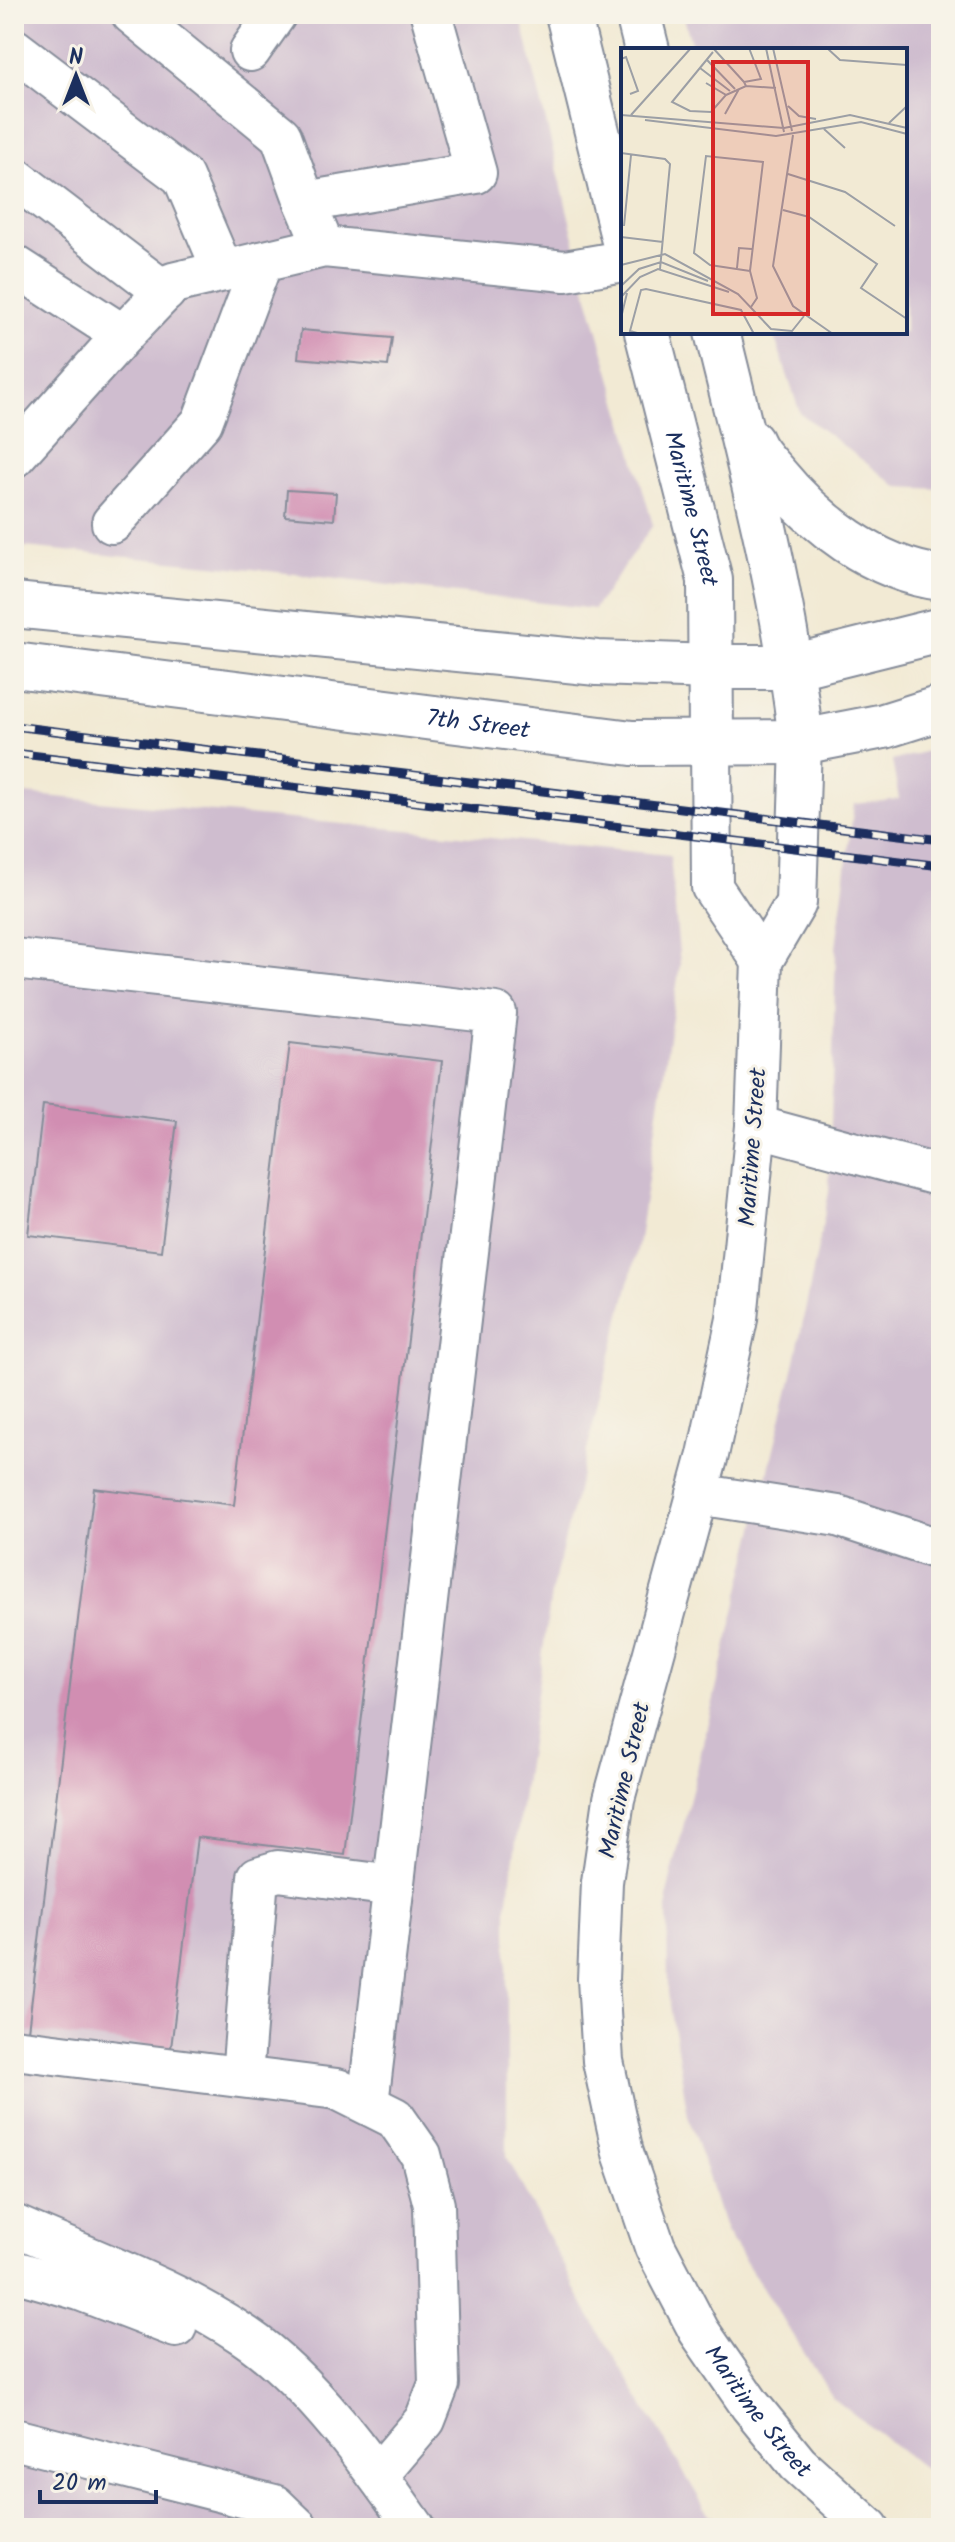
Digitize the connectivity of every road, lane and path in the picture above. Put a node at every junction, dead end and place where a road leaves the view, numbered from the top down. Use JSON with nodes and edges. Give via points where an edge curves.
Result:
{"nodes":[{"id":1,"x":132,"y":14,"type":"edge"},
{"id":2,"x":276,"y":14,"type":"edge"},
{"id":3,"x":431,"y":14,"type":"edge"},
{"id":4,"x":568,"y":14,"type":"edge"},
{"id":5,"x":638,"y":14,"type":"edge"},
{"id":6,"x":646,"y":48,"type":"edge"},
{"id":7,"x":14,"y":49,"type":"edge"},
{"id":8,"x":250,"y":51,"type":"dead end"},
{"id":9,"x":14,"y":177,"type":"edge"},
{"id":10,"x":305,"y":202,"type":"junction"},
{"id":11,"x":621,"y":229,"type":"edge"},
{"id":12,"x":324,"y":247,"type":"junction"},
{"id":13,"x":621,"y":261,"type":"edge"},
{"id":14,"x":262,"y":262,"type":"junction"},
{"id":15,"x":14,"y":265,"type":"edge"},
{"id":16,"x":223,"y":271,"type":"junction"},
{"id":17,"x":165,"y":292,"type":"junction"},
{"id":18,"x":648,"y":334,"type":"edge"},
{"id":19,"x":123,"y":335,"type":"junction"},
{"id":20,"x":719,"y":342,"type":"edge"},
{"id":21,"x":14,"y":457,"type":"edge"},
{"id":22,"x":112,"y":523,"type":"dead end"},
{"id":23,"x":941,"y":578,"type":"edge"},
{"id":24,"x":14,"y":605,"type":"edge"},
{"id":25,"x":941,"y":630,"type":"edge"},
{"id":26,"x":14,"y":665,"type":"edge"},
{"id":27,"x":712,"y":667,"type":"junction"},
{"id":28,"x":792,"y":667,"type":"junction"},
{"id":29,"x":941,"y":708,"type":"edge"},
{"id":30,"x":711,"y":742,"type":"junction"},
{"id":31,"x":801,"y":742,"type":"junction"},
{"id":32,"x":14,"y":959,"type":"edge"},
{"id":33,"x":762,"y":961,"type":"junction"},
{"id":34,"x":756,"y":1126,"type":"junction"},
{"id":35,"x":941,"y":1176,"type":"edge"},
{"id":36,"x":697,"y":1494,"type":"junction"},
{"id":37,"x":941,"y":1550,"type":"edge"},
{"id":38,"x":394,"y":1886,"type":"junction"},
{"id":39,"x":14,"y":2049,"type":"edge"},
{"id":40,"x":242,"y":2076,"type":"junction"},
{"id":41,"x":368,"y":2104,"type":"junction"},
{"id":42,"x":14,"y":2225,"type":"edge"},
{"id":43,"x":14,"y":2271,"type":"edge"},
{"id":44,"x":291,"y":2374,"type":"junction"},
{"id":45,"x":14,"y":2439,"type":"edge"},
{"id":46,"x":378,"y":2475,"type":"junction"},
{"id":47,"x":298,"y":2528,"type":"edge"},
{"id":48,"x":415,"y":2528,"type":"edge"},
{"id":49,"x":869,"y":2528,"type":"edge"}],
"edges":[{"from":1,"to":10,"type":"street","via":[[281,136]]},
{"from":2,"to":8,"type":"street"},
{"from":3,"to":10,"type":"street","via":[[476,173]]},
{"from":4,"to":11,"type":"main road"},
{"from":5,"to":6,"type":"main road"},
{"from":7,"to":16,"type":"street","via":[[183,177]]},
{"from":9,"to":17,"type":"street"},
{"from":10,"to":12,"type":"street"},
{"from":12,"to":13,"type":"street","via":[[565,271]]},
{"from":12,"to":14,"type":"street"},
{"from":14,"to":16,"type":"street"},
{"from":14,"to":22,"type":"street","via":[[202,422]]},
{"from":15,"to":19,"type":"street"},
{"from":16,"to":17,"type":"street","via":[[173,283]]},
{"from":17,"to":19,"type":"street"},
{"from":18,"to":27,"type":"main road","name":"Maritime Street","via":[[710,580]]},
{"from":19,"to":21,"type":"street"},
{"from":20,"to":23,"type":"main road","via":[[753,448],[798,503],[858,549],[918,575]]},
{"from":20,"to":28,"type":"main road","name":"Maritime Street","via":[[767,537]]},
{"from":24,"to":27,"type":"main road","via":[[597,663]]},
{"from":25,"to":28,"type":"main road"},
{"from":26,"to":30,"type":"main road","name":"7th Street","via":[[632,743]]},
{"from":27,"to":28,"type":"main road"},
{"from":27,"to":30,"type":"main road","name":"Maritime Street"},
{"from":28,"to":31,"type":"main road","name":"Maritime Street"},
{"from":29,"to":31,"type":"main road","name":"7th Street","via":[[884,726]]},
{"from":30,"to":31,"type":"main road","name":"7th Street"},
{"from":30,"to":33,"type":"street","name":"Maritime Street","via":[[712,887]]},
{"from":31,"to":33,"type":"street","name":"Maritime Street","via":[[796,903]]},
{"from":32,"to":38,"type":"street","via":[[496,1013]]},
{"from":33,"to":34,"type":"street","name":"Maritime Street"},
{"from":34,"to":35,"type":"street"},
{"from":34,"to":36,"type":"street","name":"Maritime Street","via":[[737,1319]]},
{"from":36,"to":37,"type":"street","via":[[838,1516]]},
{"from":36,"to":49,"type":"street","name":"Maritime Street","via":[[614,1799],[600,1910],[603,2061],[623,2153],[655,2247],[699,2331],[798,2464]]},
{"from":38,"to":40,"type":"street","via":[[278,1871],[258,1877]]},
{"from":38,"to":41,"type":"street"},
{"from":39,"to":40,"type":"street"},
{"from":40,"to":41,"type":"street","via":[[337,2089]]},
{"from":41,"to":46,"type":"street","via":[[395,2118],[421,2155],[434,2205],[439,2384],[425,2420]]},
{"from":42,"to":44,"type":"street","via":[[203,2312],[245,2336]]},
{"from":43,"to":44,"type":"street","via":[[131,2308]]},
{"from":44,"to":46,"type":"street"},
{"from":45,"to":47,"type":"street","via":[[274,2505]]},
{"from":46,"to":48,"type":"street"}]}
